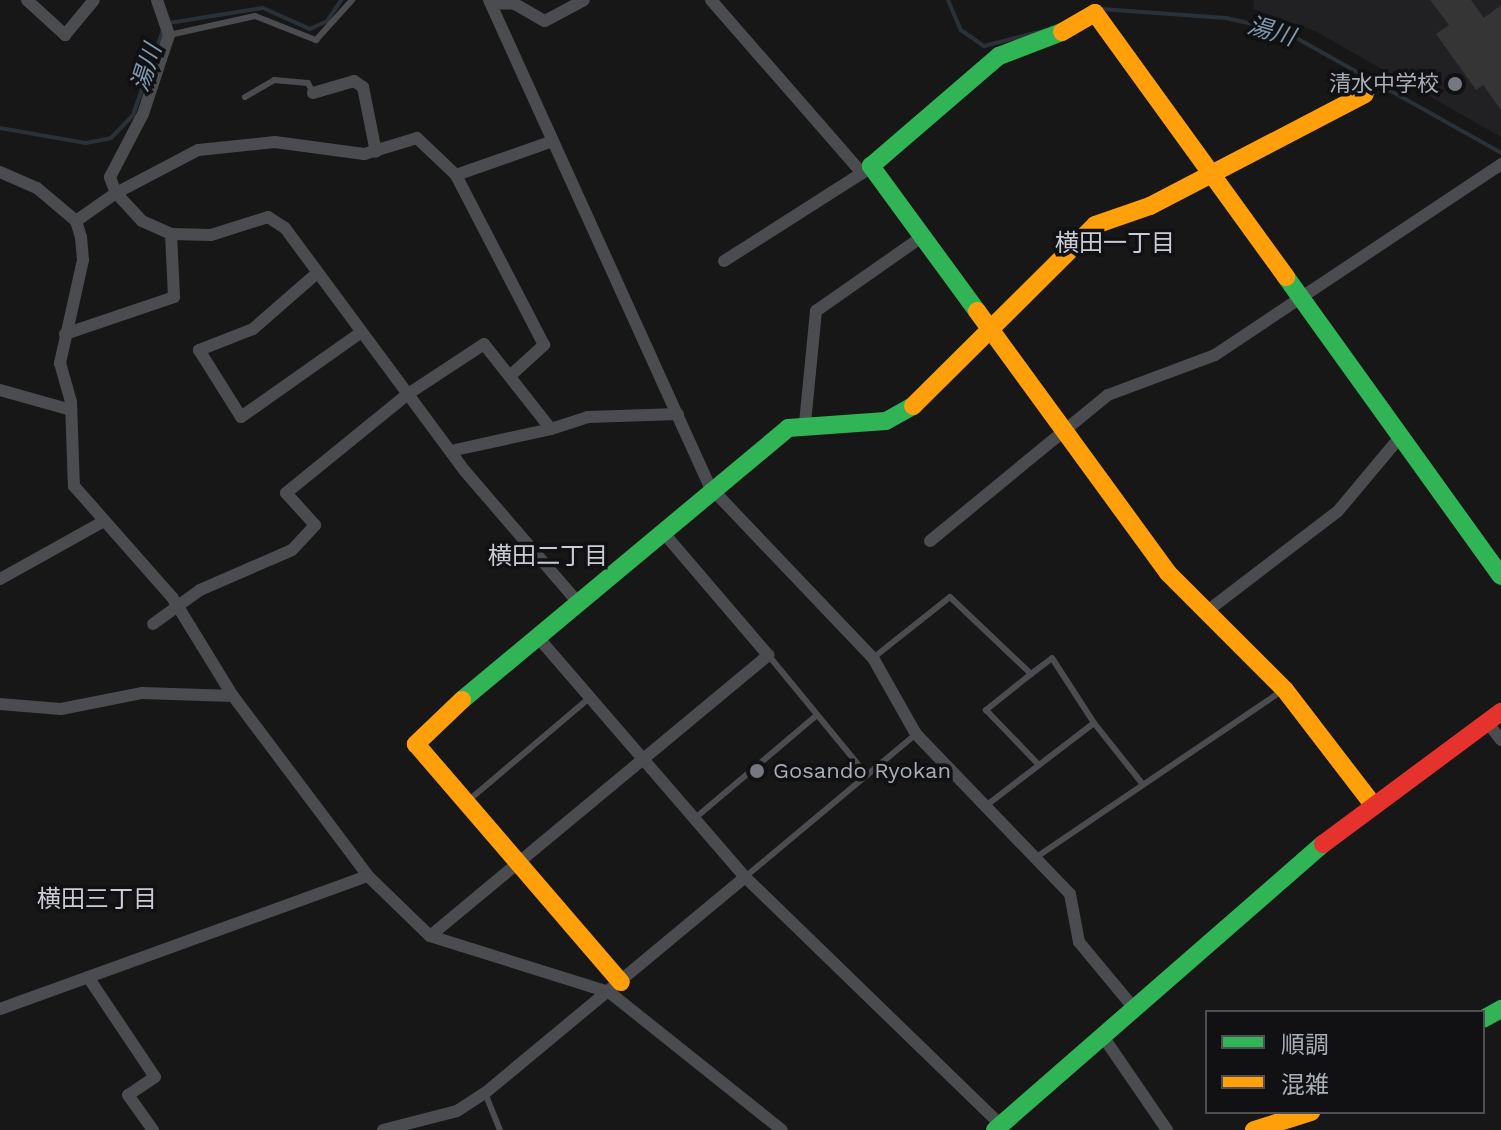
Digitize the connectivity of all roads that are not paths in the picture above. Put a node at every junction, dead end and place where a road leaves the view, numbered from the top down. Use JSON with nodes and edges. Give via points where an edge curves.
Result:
{"nodes":[{"id":1,"x":27,"y":0,"type":"edge"},
{"id":2,"x":94,"y":0,"type":"edge"},
{"id":3,"x":157,"y":0,"type":"edge"},
{"id":4,"x":352,"y":0,"type":"edge"},
{"id":5,"x":584,"y":0,"type":"edge"},
{"id":6,"x":711,"y":0,"type":"edge"},
{"id":7,"x":490,"y":2,"type":"edge"},
{"id":8,"x":1096,"y":7,"type":"edge"},
{"id":9,"x":169,"y":35,"type":"junction"},
{"id":10,"x":313,"y":93,"type":"joint"},
{"id":11,"x":1365,"y":94,"type":"dead end"},
{"id":12,"x":245,"y":97,"type":"dead end"},
{"id":13,"x":550,"y":142,"type":"junction"},
{"id":14,"x":376,"y":152,"type":"junction"},
{"id":15,"x":1500,"y":166,"type":"edge"},
{"id":16,"x":866,"y":169,"type":"junction"},
{"id":17,"x":1210,"y":169,"type":"junction"},
{"id":18,"x":0,"y":172,"type":"edge"},
{"id":19,"x":456,"y":175,"type":"junction"},
{"id":20,"x":116,"y":193,"type":"junction"},
{"id":21,"x":76,"y":221,"type":"junction"},
{"id":22,"x":171,"y":234,"type":"junction"},
{"id":23,"x":923,"y":236,"type":"junction"},
{"id":24,"x":724,"y":261,"type":"dead end"},
{"id":25,"x":316,"y":274,"type":"junction"},
{"id":26,"x":1304,"y":299,"type":"junction"},
{"id":27,"x":990,"y":329,"type":"junction"},
{"id":28,"x":360,"y":333,"type":"junction"},
{"id":29,"x":65,"y":334,"type":"junction"},
{"id":30,"x":511,"y":375,"type":"junction"},
{"id":31,"x":0,"y":390,"type":"edge"},
{"id":32,"x":408,"y":394,"type":"junction"},
{"id":33,"x":71,"y":410,"type":"junction"},
{"id":34,"x":678,"y":414,"type":"junction"},
{"id":35,"x":805,"y":423,"type":"junction"},
{"id":36,"x":551,"y":429,"type":"junction"},
{"id":37,"x":1064,"y":431,"type":"junction"},
{"id":38,"x":1401,"y":436,"type":"junction"},
{"id":39,"x":455,"y":450,"type":"junction"},
{"id":40,"x":710,"y":487,"type":"junction"},
{"id":41,"x":104,"y":521,"type":"junction"},
{"id":42,"x":662,"y":531,"type":"junction"},
{"id":43,"x":930,"y":541,"type":"dead end"},
{"id":44,"x":1501,"y":576,"type":"edge"},
{"id":45,"x":0,"y":579,"type":"edge"},
{"id":46,"x":576,"y":600,"type":"junction"},
{"id":47,"x":178,"y":605,"type":"junction"},
{"id":48,"x":1206,"y":612,"type":"junction"},
{"id":49,"x":153,"y":624,"type":"dead end"},
{"id":50,"x":536,"y":635,"type":"junction"},
{"id":51,"x":768,"y":655,"type":"junction"},
{"id":52,"x":873,"y":658,"type":"junction"},
{"id":53,"x":1031,"y":674,"type":"junction"},
{"id":54,"x":1285,"y":690,"type":"junction"},
{"id":55,"x":233,"y":696,"type":"junction"},
{"id":56,"x":588,"y":699,"type":"junction"},
{"id":57,"x":0,"y":704,"type":"edge"},
{"id":58,"x":817,"y":715,"type":"junction"},
{"id":59,"x":1494,"y":717,"type":"edge"},
{"id":60,"x":1094,"y":723,"type":"junction"},
{"id":61,"x":916,"y":734,"type":"junction"},
{"id":62,"x":1501,"y":740,"type":"edge"},
{"id":63,"x":642,"y":761,"type":"junction"},
{"id":64,"x":1039,"y":765,"type":"junction"},
{"id":65,"x":866,"y":774,"type":"junction"},
{"id":66,"x":1141,"y":782,"type":"junction"},
{"id":67,"x":466,"y":802,"type":"junction"},
{"id":68,"x":988,"y":804,"type":"junction"},
{"id":69,"x":1374,"y":806,"type":"junction"},
{"id":70,"x":694,"y":819,"type":"junction"},
{"id":71,"x":1038,"y":856,"type":"junction"},
{"id":72,"x":516,"y":862,"type":"junction"},
{"id":73,"x":368,"y":876,"type":"junction"},
{"id":74,"x":745,"y":877,"type":"junction"},
{"id":75,"x":430,"y":936,"type":"junction"},
{"id":76,"x":88,"y":977,"type":"junction"},
{"id":77,"x":615,"y":987,"type":"junction"},
{"id":78,"x":1133,"y":1007,"type":"junction"},
{"id":79,"x":0,"y":1009,"type":"edge"},
{"id":80,"x":1102,"y":1035,"type":"junction"},
{"id":81,"x":485,"y":1093,"type":"junction"},
{"id":82,"x":1305,"y":1114,"type":"edge"},
{"id":83,"x":998,"y":1127,"type":"edge"},
{"id":84,"x":153,"y":1130,"type":"edge"},
{"id":85,"x":383,"y":1130,"type":"edge"},
{"id":86,"x":500,"y":1130,"type":"edge"},
{"id":87,"x":782,"y":1130,"type":"edge"},
{"id":88,"x":1167,"y":1130,"type":"edge"},
{"id":89,"x":1254,"y":1130,"type":"edge"}],
"edges":[{"from":1,"to":2,"type":"street","via":[[65,35]]},
{"from":3,"to":9,"type":"street"},
{"from":4,"to":9,"type":"lane","via":[[316,40],[255,16]]},
{"from":5,"to":7,"type":"street","via":[[545,21],[515,4]]},
{"from":6,"to":16,"type":"street"},
{"from":7,"to":13,"type":"street"},
{"from":8,"to":16,"type":"street","via":[[1049,40],[999,56]]},
{"from":8,"to":17,"type":"street"},
{"from":9,"to":20,"type":"street","via":[[143,114],[110,177]]},
{"from":10,"to":12,"type":"lane","via":[[308,83],[274,80]]},
{"from":10,"to":14,"type":"street","via":[[354,81],[363,87]]},
{"from":11,"to":17,"type":"street"},
{"from":13,"to":19,"type":"street"},
{"from":13,"to":34,"type":"street"},
{"from":14,"to":19,"type":"street","via":[[417,138]]},
{"from":14,"to":20,"type":"street","via":[[327,154],[275,142],[198,150]]},
{"from":15,"to":26,"type":"street"},
{"from":16,"to":23,"type":"street"},
{"from":16,"to":24,"type":"street"},
{"from":17,"to":26,"type":"street"},
{"from":17,"to":27,"type":"street","via":[[1150,206],[1095,225]]},
{"from":18,"to":21,"type":"street","via":[[37,188]]},
{"from":19,"to":30,"type":"street","via":[[544,345]]},
{"from":20,"to":21,"type":"street"},
{"from":20,"to":22,"type":"street","via":[[142,221]]},
{"from":21,"to":29,"type":"street","via":[[83,260]]},
{"from":22,"to":25,"type":"street","via":[[211,235],[268,217]]},
{"from":22,"to":29,"type":"street","via":[[174,297]]},
{"from":23,"to":27,"type":"street"},
{"from":23,"to":35,"type":"street","via":[[816,311],[809,324]]},
{"from":25,"to":28,"type":"street"},
{"from":25,"to":28,"type":"street","via":[[253,329],[199,350],[241,417]]},
{"from":26,"to":37,"type":"street","via":[[1215,355],[1108,395]]},
{"from":26,"to":38,"type":"street"},
{"from":27,"to":35,"type":"street","via":[[907,411],[886,421]]},
{"from":27,"to":37,"type":"street"},
{"from":28,"to":32,"type":"street"},
{"from":29,"to":33,"type":"street","via":[[60,363]]},
{"from":30,"to":32,"type":"street","via":[[484,344]]},
{"from":30,"to":36,"type":"street"},
{"from":31,"to":33,"type":"street"},
{"from":32,"to":39,"type":"street"},
{"from":32,"to":47,"type":"street","via":[[286,493],[315,525],[292,550]]},
{"from":33,"to":41,"type":"street","via":[[74,486]]},
{"from":34,"to":36,"type":"street","via":[[588,417]]},
{"from":34,"to":40,"type":"street"},
{"from":35,"to":40,"type":"street","via":[[788,428]]},
{"from":36,"to":39,"type":"street"},
{"from":37,"to":43,"type":"street"},
{"from":37,"to":48,"type":"street","via":[[1168,573]]},
{"from":38,"to":44,"type":"street"},
{"from":38,"to":48,"type":"street","via":[[1338,511]]},
{"from":39,"to":46,"type":"street"},
{"from":40,"to":42,"type":"street"},
{"from":40,"to":52,"type":"street"},
{"from":41,"to":45,"type":"street"},
{"from":41,"to":47,"type":"street"},
{"from":42,"to":46,"type":"street"},
{"from":42,"to":51,"type":"street"},
{"from":46,"to":50,"type":"street"},
{"from":47,"to":49,"type":"street"},
{"from":47,"to":55,"type":"street"},
{"from":48,"to":54,"type":"street"},
{"from":50,"to":56,"type":"street"},
{"from":50,"to":67,"type":"street","via":[[418,737],[416,744]]},
{"from":51,"to":58,"type":"lane"},
{"from":51,"to":63,"type":"street"},
{"from":52,"to":53,"type":"lane","via":[[950,597]]},
{"from":52,"to":61,"type":"street"},
{"from":53,"to":60,"type":"lane","via":[[1052,658]]},
{"from":53,"to":64,"type":"lane","via":[[986,710]]},
{"from":54,"to":66,"type":"lane"},
{"from":54,"to":69,"type":"street"},
{"from":55,"to":57,"type":"street","via":[[142,693],[61,709]]},
{"from":55,"to":73,"type":"street"},
{"from":56,"to":63,"type":"street"},
{"from":56,"to":67,"type":"lane"},
{"from":58,"to":65,"type":"lane"},
{"from":58,"to":70,"type":"lane"},
{"from":59,"to":62,"type":"street"},
{"from":59,"to":69,"type":"street"},
{"from":60,"to":64,"type":"lane"},
{"from":60,"to":66,"type":"lane"},
{"from":61,"to":65,"type":"lane"},
{"from":61,"to":68,"type":"street"},
{"from":63,"to":70,"type":"street"},
{"from":63,"to":72,"type":"street"},
{"from":64,"to":68,"type":"lane"},
{"from":65,"to":74,"type":"lane"},
{"from":66,"to":71,"type":"lane"},
{"from":67,"to":72,"type":"street"},
{"from":68,"to":71,"type":"street"},
{"from":69,"to":78,"type":"street"},
{"from":70,"to":74,"type":"street"},
{"from":71,"to":78,"type":"street","via":[[1070,894],[1079,942]]},
{"from":72,"to":75,"type":"street"},
{"from":72,"to":77,"type":"street"},
{"from":73,"to":75,"type":"street"},
{"from":73,"to":76,"type":"street"},
{"from":74,"to":77,"type":"street"},
{"from":74,"to":83,"type":"street"},
{"from":75,"to":77,"type":"street"},
{"from":76,"to":79,"type":"street"},
{"from":76,"to":84,"type":"street","via":[[155,1077],[128,1095]]},
{"from":77,"to":81,"type":"street"},
{"from":77,"to":87,"type":"street"},
{"from":78,"to":80,"type":"street"},
{"from":80,"to":83,"type":"street"},
{"from":80,"to":88,"type":"street"},
{"from":81,"to":85,"type":"street","via":[[457,1111]]},
{"from":81,"to":86,"type":"lane"},
{"from":82,"to":89,"type":"street"}]}
